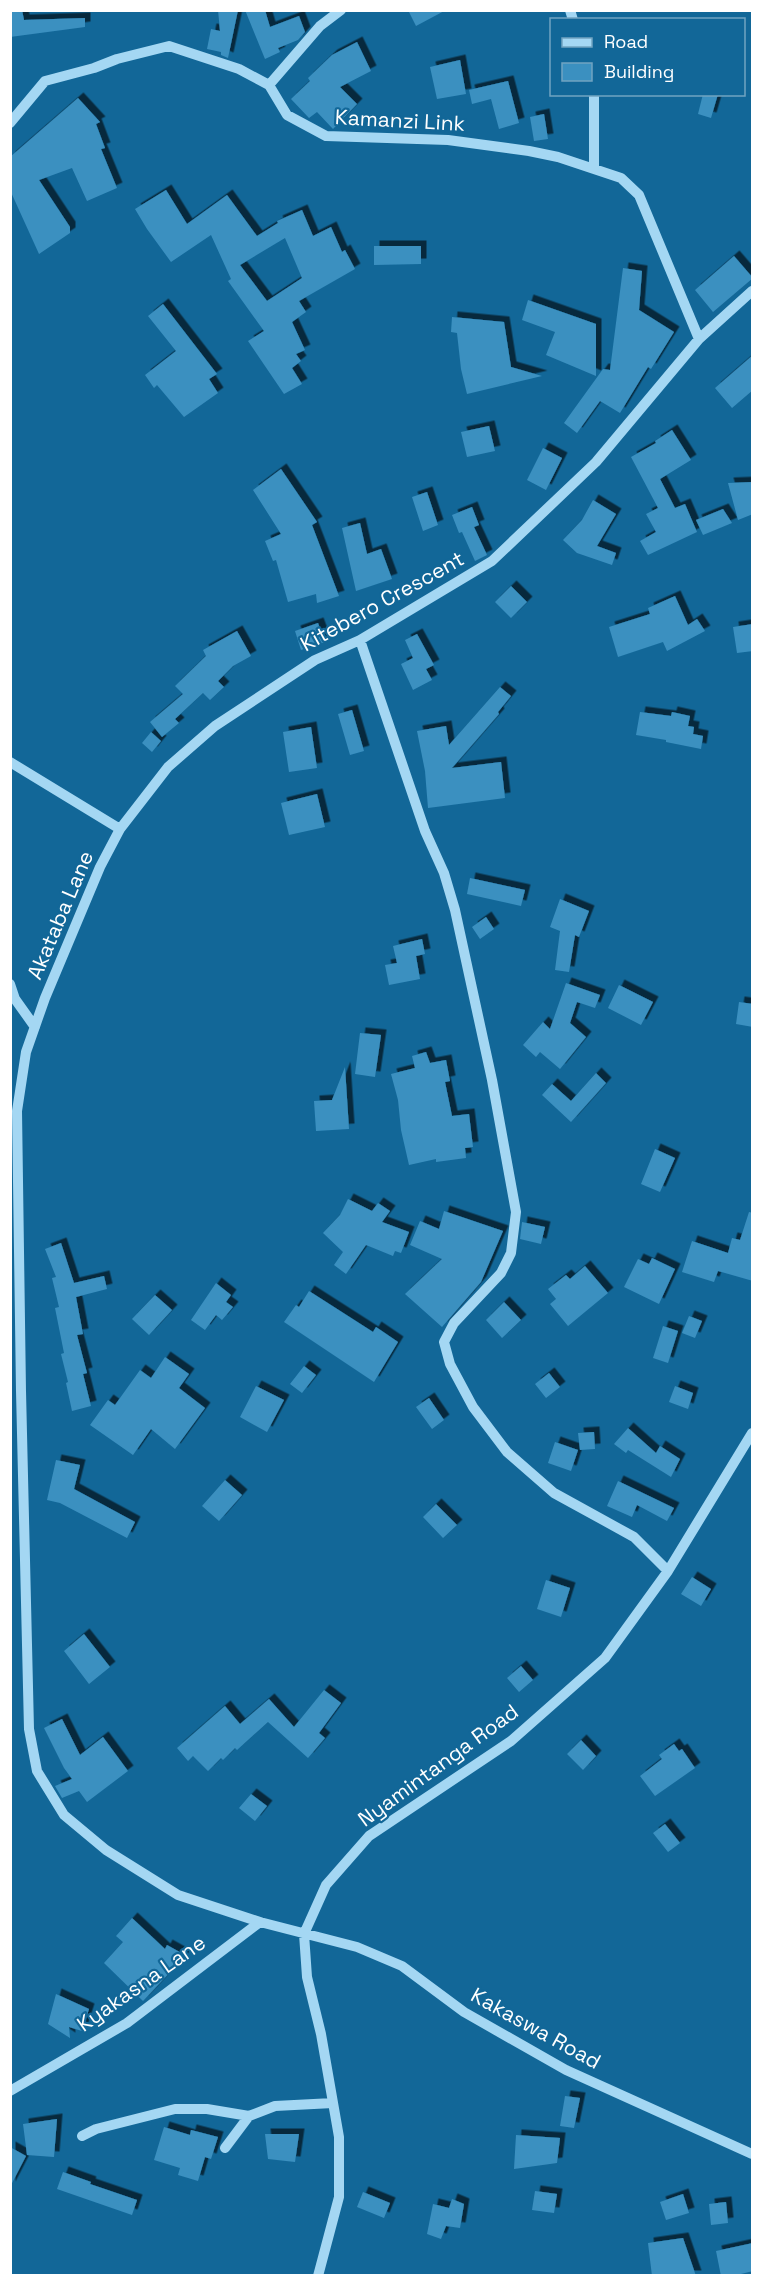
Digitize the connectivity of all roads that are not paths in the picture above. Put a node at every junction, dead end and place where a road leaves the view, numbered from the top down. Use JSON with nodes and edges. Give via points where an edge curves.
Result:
{"nodes":[{"id":1,"x":341,"y":10,"type":"edge"},
{"id":2,"x":269,"y":85,"type":"junction"},
{"id":3,"x":594,"y":96,"type":"edge"},
{"id":4,"x":10,"y":123,"type":"edge"},
{"id":5,"x":594,"y":168,"type":"junction"},
{"id":6,"x":753,"y":291,"type":"edge"},
{"id":7,"x":699,"y":339,"type":"junction"},
{"id":8,"x":360,"y":640,"type":"junction"},
{"id":9,"x":10,"y":762,"type":"edge"},
{"id":10,"x":120,"y":829,"type":"junction"},
{"id":11,"x":10,"y":984,"type":"edge"},
{"id":12,"x":35,"y":1028,"type":"junction"},
{"id":13,"x":753,"y":1433,"type":"edge"},
{"id":14,"x":668,"y":1570,"type":"junction"},
{"id":15,"x":260,"y":1922,"type":"junction"},
{"id":16,"x":304,"y":1934,"type":"junction"},
{"id":17,"x":10,"y":2091,"type":"edge"},
{"id":18,"x":333,"y":2103,"type":"junction"},
{"id":19,"x":249,"y":2116,"type":"junction"},
{"id":20,"x":82,"y":2136,"type":"dead end"},
{"id":21,"x":225,"y":2148,"type":"dead end"},
{"id":22,"x":751,"y":2152,"type":"edge"},
{"id":23,"x":318,"y":2276,"type":"edge"}],
"edges":[{"from":1,"to":2,"type":"street","via":[[320,26]]},
{"from":2,"to":4,"type":"street","via":[[239,69],[169,46],[45,81]]},
{"from":2,"to":5,"type":"street","name":"Kamanzi Link","via":[[287,115],[326,136],[448,140],[529,151]]},
{"from":3,"to":5,"type":"street"},
{"from":5,"to":7,"type":"street","name":"Kamanzi Link","via":[[621,178],[639,195]]},
{"from":6,"to":7,"type":"street","name":"Kitebero Crescent"},
{"from":7,"to":8,"type":"street","name":"Kitebero Crescent","via":[[596,462],[492,561]]},
{"from":8,"to":10,"type":"street","name":"Kitebero Crescent","via":[[315,660],[215,726],[168,767]]},
{"from":8,"to":14,"type":"street","via":[[425,831],[444,873],[492,1080],[516,1212],[511,1253],[501,1273],[454,1323],[444,1342],[450,1364],[473,1407],[507,1452],[554,1493],[634,1537]]},
{"from":9,"to":10,"type":"street"},
{"from":10,"to":12,"type":"street","name":"Akataba Lane","via":[[100,867]]},
{"from":11,"to":12,"type":"street","via":[[15,999]]},
{"from":12,"to":15,"type":"street","name":"Akataba Lane","via":[[26,1052],[17,1111],[29,1729],[37,1771],[64,1815],[106,1851],[178,1895]]},
{"from":13,"to":14,"type":"street","name":"Nyamintanga Road"},
{"from":14,"to":16,"type":"street","name":"Nyamintanga Road","via":[[605,1658],[511,1741],[369,1836],[326,1885]]},
{"from":15,"to":16,"type":"street","name":"Akataba Lane"},
{"from":15,"to":17,"type":"street","name":"Kyakasna Lane","via":[[126,2023]]},
{"from":16,"to":18,"type":"street","via":[[307,1977]]},
{"from":16,"to":22,"type":"street","name":"Kakaswa Road","via":[[357,1947],[402,1966],[464,2012],[566,2070]]},
{"from":18,"to":19,"type":"street","via":[[275,2106]]},
{"from":18,"to":23,"type":"street","via":[[339,2137],[339,2197]]},
{"from":19,"to":20,"type":"street","via":[[207,2109],[175,2109]]},
{"from":19,"to":21,"type":"street"}]}
